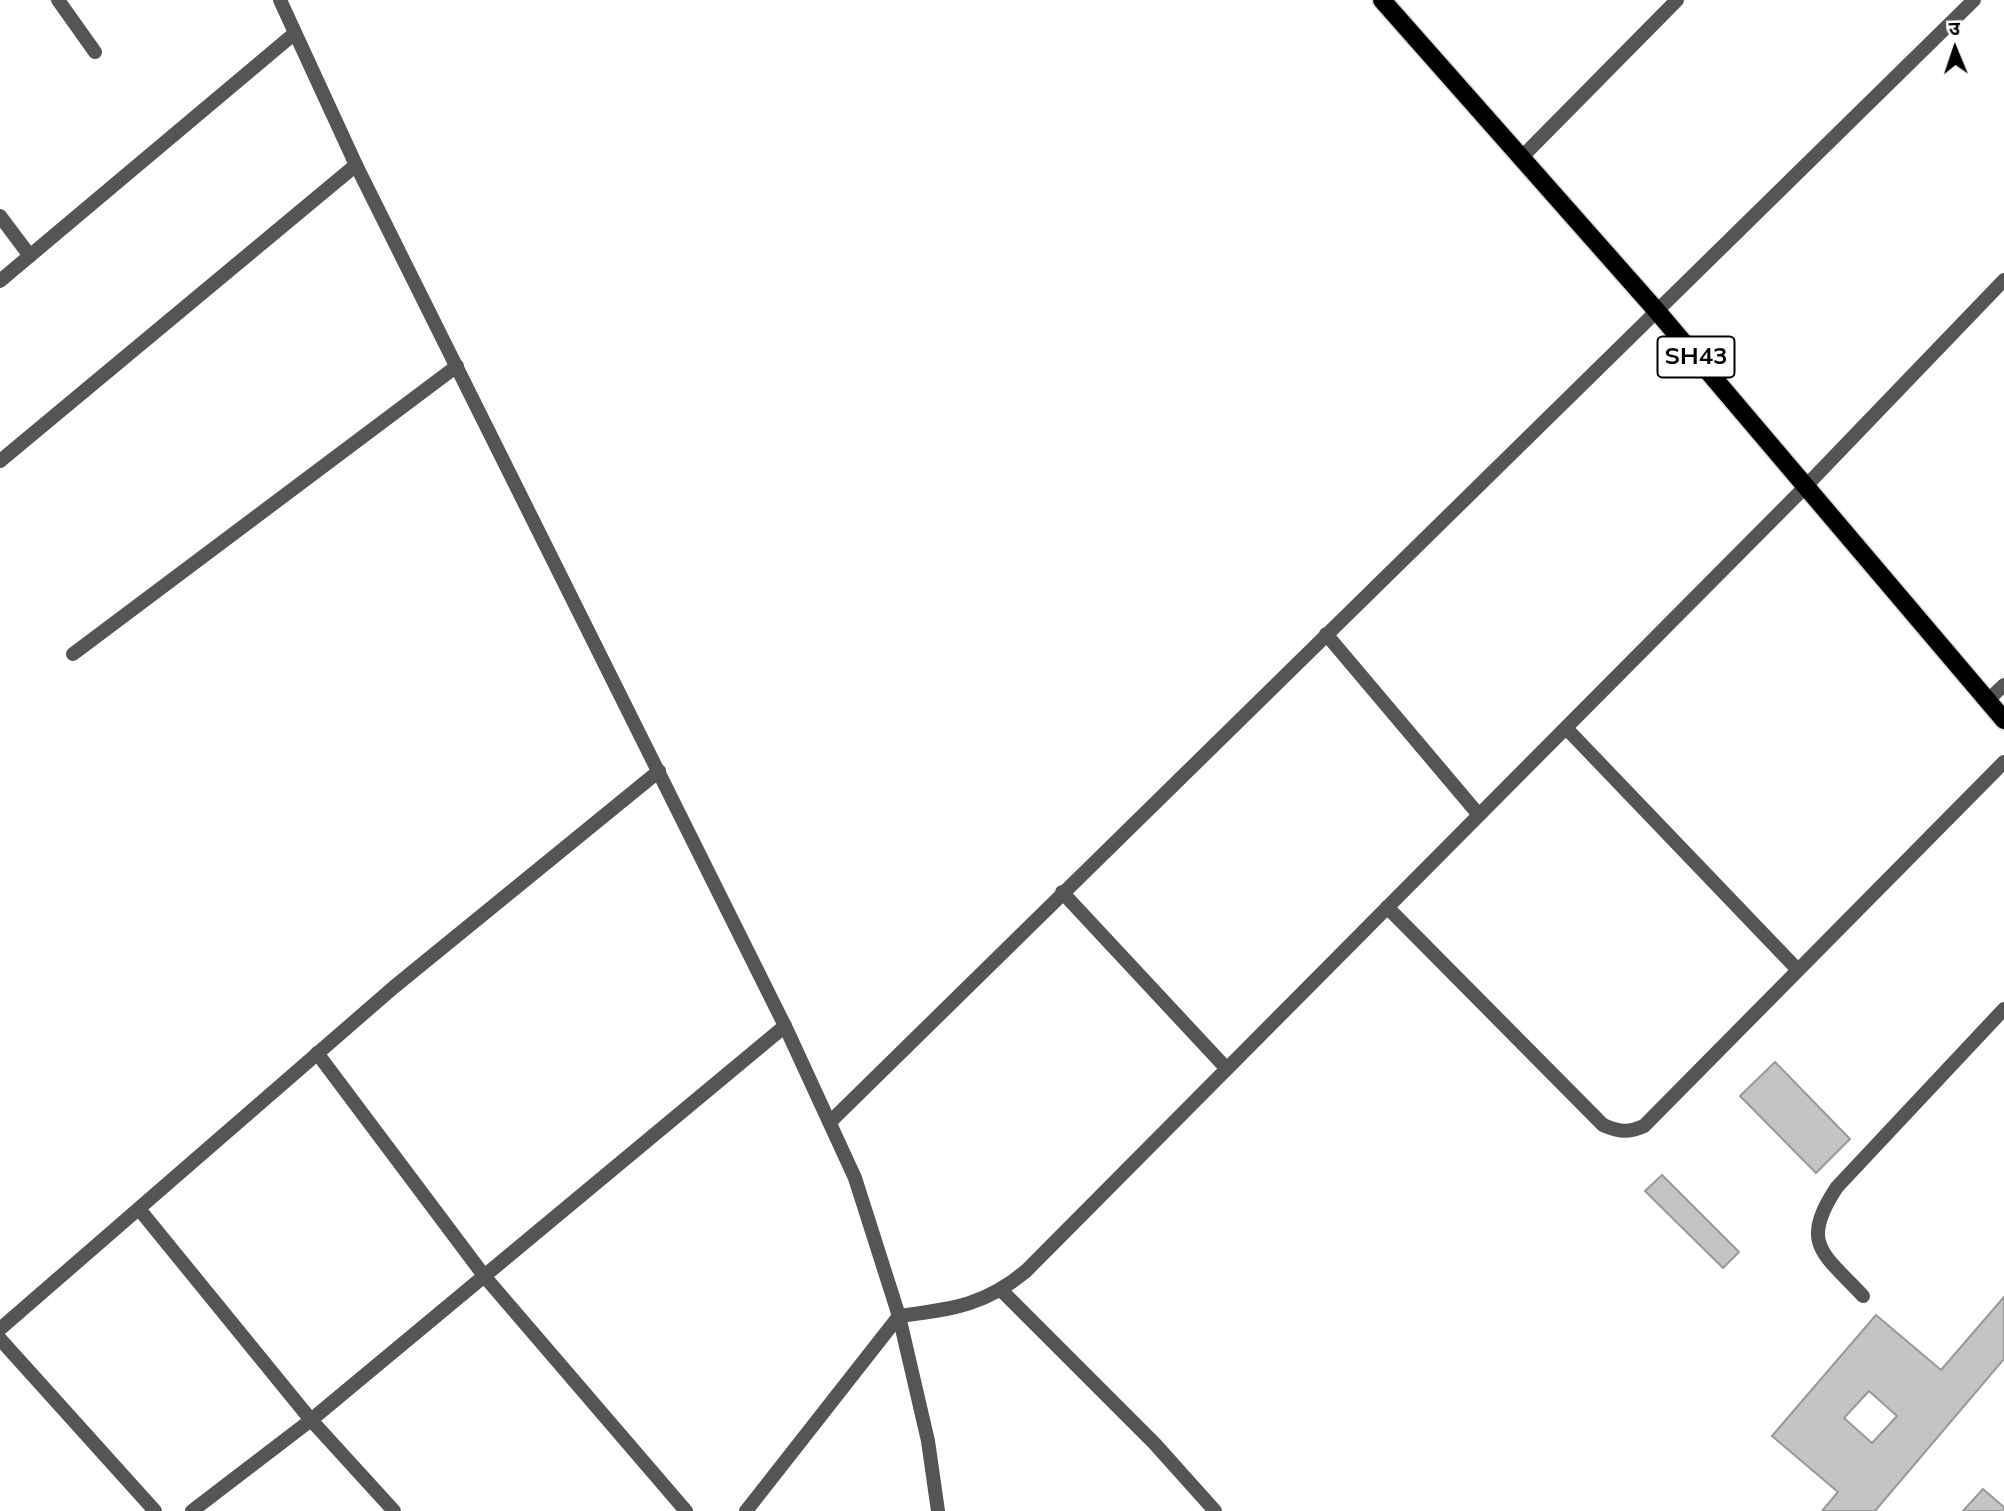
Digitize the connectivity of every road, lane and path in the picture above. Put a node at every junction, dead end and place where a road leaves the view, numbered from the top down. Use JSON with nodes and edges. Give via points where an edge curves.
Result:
{"nodes":[{"id":1,"x":58,"y":0,"type":"edge"},
{"id":2,"x":280,"y":0,"type":"edge"},
{"id":3,"x":1677,"y":0,"type":"edge"},
{"id":4,"x":1974,"y":0,"type":"edge"},
{"id":5,"x":1384,"y":1,"type":"edge"},
{"id":6,"x":295,"y":33,"type":"junction"},
{"id":7,"x":95,"y":52,"type":"dead end"},
{"id":8,"x":1520,"y":159,"type":"junction"},
{"id":9,"x":356,"y":165,"type":"junction"},
{"id":10,"x":0,"y":216,"type":"edge"},
{"id":11,"x":30,"y":256,"type":"junction"},
{"id":12,"x":2004,"y":280,"type":"edge"},
{"id":13,"x":0,"y":281,"type":"edge"},
{"id":14,"x":1656,"y":310,"type":"junction"},
{"id":15,"x":457,"y":366,"type":"junction"},
{"id":16,"x":0,"y":461,"type":"edge"},
{"id":17,"x":1805,"y":487,"type":"junction"},
{"id":18,"x":1326,"y":634,"type":"junction"},
{"id":19,"x":73,"y":654,"type":"dead end"},
{"id":20,"x":2004,"y":685,"type":"edge"},
{"id":21,"x":1987,"y":701,"type":"junction"},
{"id":22,"x":2004,"y":720,"type":"edge"},
{"id":23,"x":1566,"y":728,"type":"junction"},
{"id":24,"x":2004,"y":762,"type":"edge"},
{"id":25,"x":659,"y":771,"type":"junction"},
{"id":26,"x":1479,"y":815,"type":"junction"},
{"id":27,"x":1062,"y":892,"type":"junction"},
{"id":28,"x":1387,"y":907,"type":"junction"},
{"id":29,"x":1797,"y":969,"type":"junction"},
{"id":30,"x":2004,"y":1009,"type":"edge"},
{"id":31,"x":785,"y":1026,"type":"junction"},
{"id":32,"x":317,"y":1052,"type":"junction"},
{"id":33,"x":1227,"y":1069,"type":"junction"},
{"id":34,"x":830,"y":1122,"type":"junction"},
{"id":35,"x":139,"y":1209,"type":"junction"},
{"id":36,"x":485,"y":1277,"type":"junction"},
{"id":37,"x":1002,"y":1291,"type":"junction"},
{"id":38,"x":1863,"y":1296,"type":"dead end"},
{"id":39,"x":899,"y":1316,"type":"junction"},
{"id":40,"x":0,"y":1329,"type":"edge"},
{"id":41,"x":0,"y":1339,"type":"edge"},
{"id":42,"x":311,"y":1420,"type":"junction"},
{"id":43,"x":155,"y":1511,"type":"edge"},
{"id":44,"x":192,"y":1511,"type":"edge"},
{"id":45,"x":394,"y":1511,"type":"edge"},
{"id":46,"x":686,"y":1511,"type":"edge"},
{"id":47,"x":746,"y":1511,"type":"edge"},
{"id":48,"x":938,"y":1511,"type":"edge"},
{"id":49,"x":1215,"y":1511,"type":"edge"}],
"edges":[{"from":1,"to":7,"type":"street"},
{"from":2,"to":6,"type":"street"},
{"from":3,"to":8,"type":"street"},
{"from":4,"to":14,"type":"street"},
{"from":5,"to":8,"type":"main road","number":"SH43"},
{"from":6,"to":9,"type":"street"},
{"from":6,"to":11,"type":"street"},
{"from":8,"to":14,"type":"main road","number":"SH43"},
{"from":9,"to":15,"type":"street"},
{"from":9,"to":16,"type":"street"},
{"from":10,"to":11,"type":"street"},
{"from":11,"to":13,"type":"street"},
{"from":12,"to":17,"type":"street"},
{"from":14,"to":17,"type":"main road","number":"SH43"},
{"from":14,"to":18,"type":"street"},
{"from":15,"to":19,"type":"street"},
{"from":15,"to":25,"type":"street"},
{"from":17,"to":21,"type":"main road","number":"SH43"},
{"from":17,"to":23,"type":"street"},
{"from":18,"to":26,"type":"street"},
{"from":18,"to":27,"type":"street"},
{"from":20,"to":21,"type":"street"},
{"from":21,"to":22,"type":"main road","number":"SH43"},
{"from":23,"to":26,"type":"street"},
{"from":23,"to":29,"type":"street"},
{"from":24,"to":29,"type":"street"},
{"from":25,"to":31,"type":"street"},
{"from":25,"to":32,"type":"street"},
{"from":26,"to":28,"type":"street"},
{"from":27,"to":33,"type":"street"},
{"from":27,"to":34,"type":"street"},
{"from":28,"to":29,"type":"street","via":[[1604,1125],[1616,1131],[1644,1126]]},
{"from":28,"to":33,"type":"street"},
{"from":30,"to":38,"type":"street","via":[[1837,1187],[1823,1208],[1816,1230],[1821,1251]]},
{"from":31,"to":34,"type":"street"},
{"from":31,"to":36,"type":"street"},
{"from":32,"to":35,"type":"street"},
{"from":32,"to":36,"type":"street"},
{"from":33,"to":37,"type":"street"},
{"from":34,"to":39,"type":"street","via":[[855,1178]]},
{"from":35,"to":40,"type":"street"},
{"from":35,"to":42,"type":"street"},
{"from":36,"to":42,"type":"street"},
{"from":36,"to":46,"type":"street"},
{"from":37,"to":39,"type":"street","via":[[953,1309]]},
{"from":37,"to":49,"type":"street"},
{"from":39,"to":47,"type":"street"},
{"from":39,"to":48,"type":"street","via":[[928,1441]]},
{"from":41,"to":43,"type":"street"},
{"from":42,"to":44,"type":"street"},
{"from":42,"to":45,"type":"street"}]}
